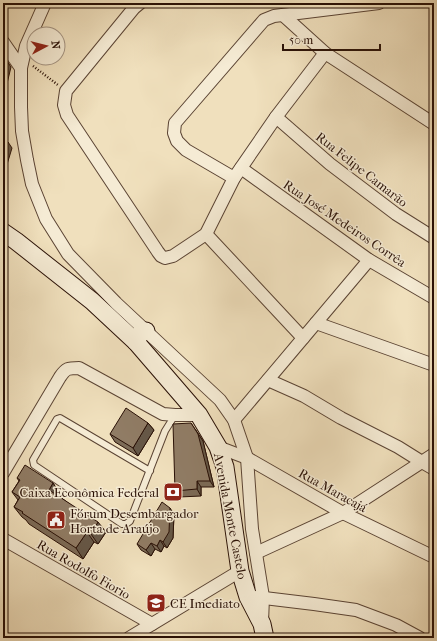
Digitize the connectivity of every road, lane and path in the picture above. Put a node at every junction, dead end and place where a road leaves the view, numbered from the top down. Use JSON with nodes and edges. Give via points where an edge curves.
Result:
{"nodes":[{"id":1,"x":45,"y":3,"type":"edge"},
{"id":2,"x":140,"y":3,"type":"edge"},
{"id":3,"x":379,"y":3,"type":"edge"},
{"id":4,"x":283,"y":15,"type":"junction"},
{"id":5,"x":3,"y":42,"type":"edge"},
{"id":6,"x":325,"y":53,"type":"junction"},
{"id":7,"x":22,"y":63,"type":"junction"},
{"id":8,"x":66,"y":91,"type":"junction"},
{"id":9,"x":276,"y":117,"type":"junction"},
{"id":10,"x":434,"y":124,"type":"edge"},
{"id":11,"x":241,"y":168,"type":"junction"},
{"id":12,"x":234,"y":178,"type":"junction"},
{"id":13,"x":3,"y":232,"type":"edge"},
{"id":14,"x":206,"y":234,"type":"junction"},
{"id":15,"x":434,"y":238,"type":"edge"},
{"id":16,"x":370,"y":260,"type":"junction"},
{"id":17,"x":434,"y":298,"type":"edge"},
{"id":18,"x":116,"y":303,"type":"junction"},
{"id":19,"x":316,"y":323,"type":"junction"},
{"id":20,"x":138,"y":337,"type":"junction"},
{"id":21,"x":303,"y":338,"type":"junction"},
{"id":22,"x":434,"y":365,"type":"edge"},
{"id":23,"x":268,"y":380,"type":"junction"},
{"id":24,"x":175,"y":415,"type":"junction"},
{"id":25,"x":198,"y":415,"type":"junction"},
{"id":26,"x":234,"y":420,"type":"junction"},
{"id":27,"x":218,"y":447,"type":"junction"},
{"id":28,"x":434,"y":454,"type":"edge"},
{"id":29,"x":247,"y":458,"type":"junction"},
{"id":30,"x":422,"y":462,"type":"junction"},
{"id":31,"x":434,"y":469,"type":"edge"},
{"id":32,"x":150,"y":471,"type":"junction"},
{"id":33,"x":3,"y":473,"type":"edge"},
{"id":34,"x":343,"y":513,"type":"junction"},
{"id":35,"x":3,"y":539,"type":"edge"},
{"id":36,"x":256,"y":553,"type":"junction"},
{"id":37,"x":434,"y":557,"type":"edge"},
{"id":38,"x":240,"y":571,"type":"junction"},
{"id":39,"x":256,"y":597,"type":"junction"},
{"id":40,"x":152,"y":624,"type":"junction"},
{"id":41,"x":263,"y":633,"type":"edge"},
{"id":42,"x":129,"y":638,"type":"edge"},
{"id":43,"x":420,"y":638,"type":"edge"}],
"edges":[{"from":1,"to":7,"type":"street","via":[[26,46]]},
{"from":2,"to":8,"type":"street"},
{"from":3,"to":4,"type":"street"},
{"from":4,"to":6,"type":"street"},
{"from":4,"to":12,"type":"street","via":[[264,20],[175,124],[176,141],[186,150]]},
{"from":5,"to":7,"type":"street"},
{"from":6,"to":9,"type":"street"},
{"from":6,"to":10,"type":"street"},
{"from":7,"to":8,"type":"path"},
{"from":7,"to":18,"type":"street","via":[[22,131],[32,184],[46,219],[68,254]]},
{"from":8,"to":14,"type":"street","via":[[64,105],[67,116],[161,256],[173,256]]},
{"from":9,"to":11,"type":"street"},
{"from":9,"to":15,"type":"street","name":"Rua Felipe Camarão","via":[[330,164],[396,214]]},
{"from":11,"to":12,"type":"street"},
{"from":11,"to":16,"type":"street","name":"Rua José Medeiros Corrêa"},
{"from":12,"to":14,"type":"street"},
{"from":13,"to":20,"type":"street","name":"Avenida Monte Castelo"},
{"from":14,"to":21,"type":"street"},
{"from":16,"to":17,"type":"street","name":"Rua José Medeiros Corrêa"},
{"from":16,"to":19,"type":"street"},
{"from":18,"to":20,"type":"street"},
{"from":18,"to":20,"type":"street"},
{"from":19,"to":21,"type":"street"},
{"from":19,"to":22,"type":"street"},
{"from":20,"to":25,"type":"street","name":"Avenida Monte Castelo"},
{"from":20,"to":26,"type":"street","via":[[220,400]]},
{"from":21,"to":23,"type":"street"},
{"from":23,"to":26,"type":"street"},
{"from":23,"to":30,"type":"street","via":[[304,396]]},
{"from":24,"to":25,"type":"street"},
{"from":24,"to":32,"type":"lane","via":[[165,431]]},
{"from":24,"to":33,"type":"street","via":[[163,414],[79,368],[70,368],[60,377]]},
{"from":25,"to":27,"type":"street","name":"Avenida Monte Castelo"},
{"from":26,"to":29,"type":"street"},
{"from":27,"to":29,"type":"street","name":"Rua Maracajá"},
{"from":27,"to":38,"type":"street","name":"Avenida Monte Castelo","via":[[225,467]]},
{"from":28,"to":30,"type":"street"},
{"from":29,"to":34,"type":"street","name":"Rua Maracajá"},
{"from":29,"to":36,"type":"street"},
{"from":30,"to":31,"type":"street"},
{"from":30,"to":34,"type":"street"},
{"from":32,"to":32,"type":"lane","via":[[130,521],[122,524],[34,465],[33,460],[60,418]]},
{"from":34,"to":36,"type":"street"},
{"from":34,"to":37,"type":"street","name":"Rua Maracajá"},
{"from":35,"to":40,"type":"street","name":"Rua Rodolfo Fiorio"},
{"from":36,"to":39,"type":"street"},
{"from":38,"to":39,"type":"street","name":"Avenida Monte Castelo"},
{"from":38,"to":40,"type":"street"},
{"from":39,"to":41,"type":"street","name":"Avenida Monte Castelo"},
{"from":39,"to":43,"type":"street","via":[[356,610],[396,625]]},
{"from":40,"to":42,"type":"street"}]}
